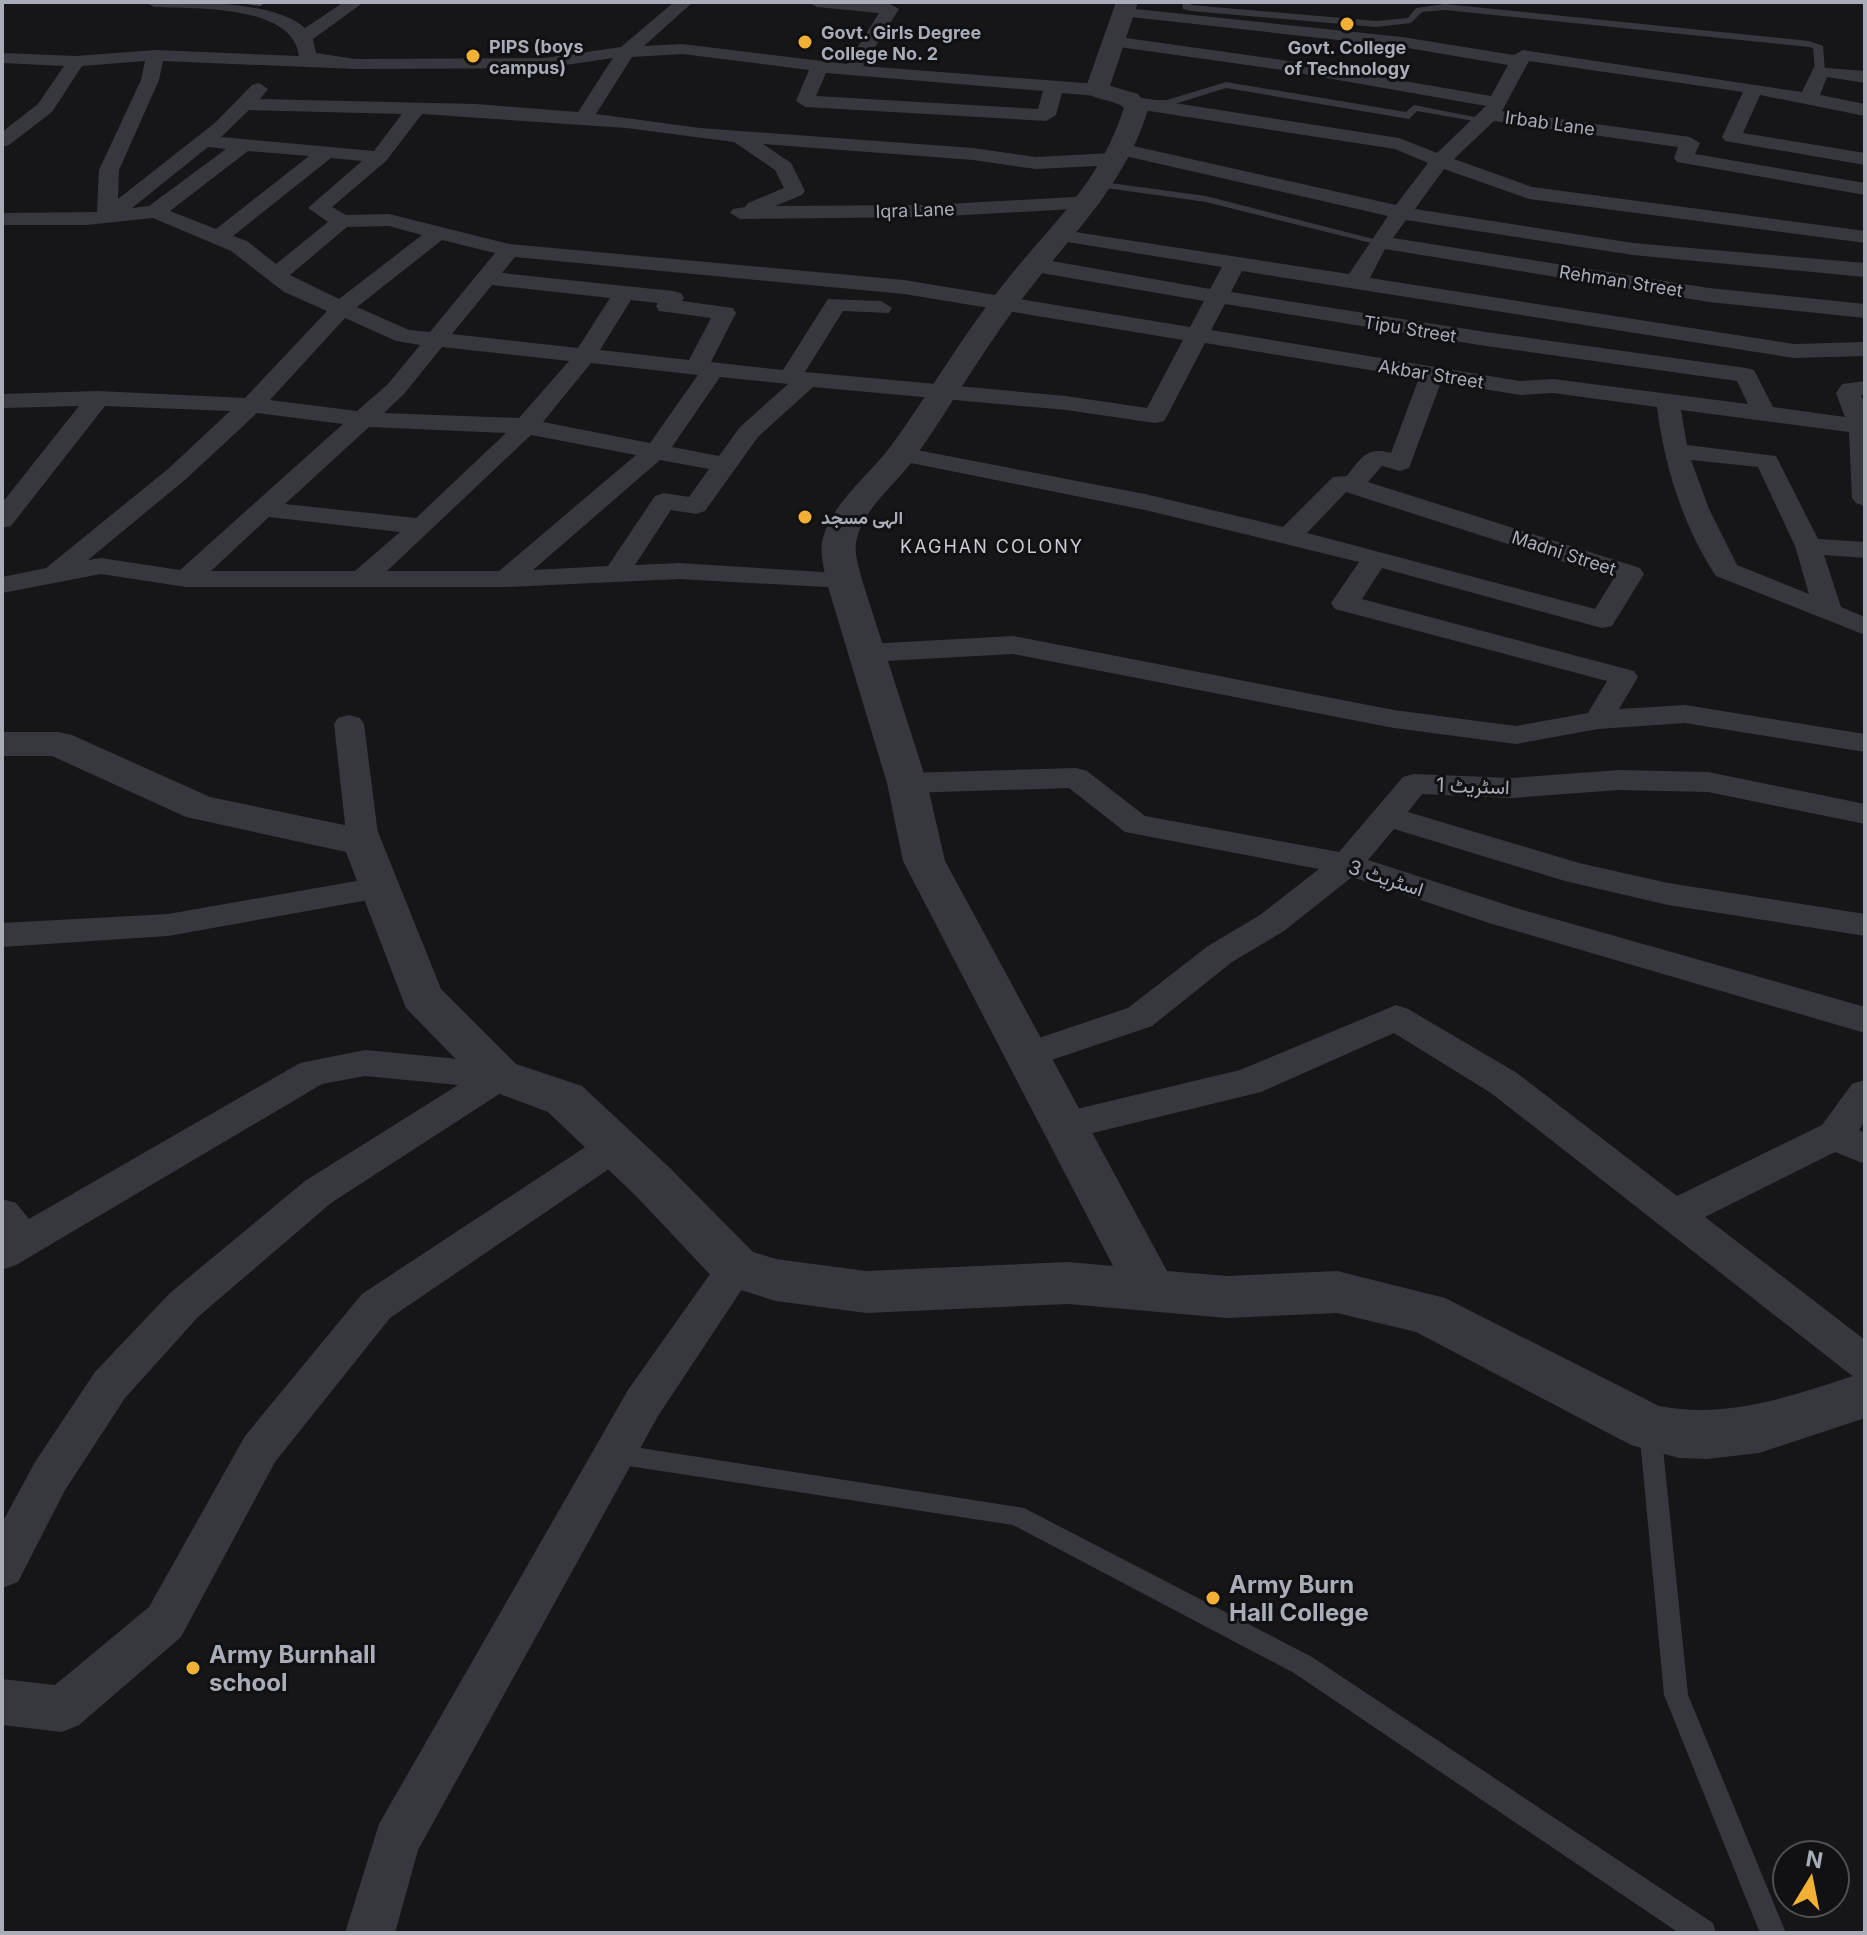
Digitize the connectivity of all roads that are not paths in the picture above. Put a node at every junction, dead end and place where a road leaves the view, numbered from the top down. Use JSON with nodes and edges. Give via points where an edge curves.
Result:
{"nodes":[{"id":1,"x":154,"y":2,"type":"edge"},
{"id":2,"x":355,"y":2,"type":"edge"},
{"id":3,"x":684,"y":2,"type":"edge"},
{"id":4,"x":817,"y":2,"type":"edge"},
{"id":5,"x":1187,"y":2,"type":"edge"},
{"id":6,"x":1124,"y":6,"type":"edge"},
{"id":7,"x":304,"y":37,"type":"junction"},
{"id":8,"x":1112,"y":41,"type":"junction"},
{"id":9,"x":626,"y":52,"type":"junction"},
{"id":10,"x":155,"y":55,"type":"junction"},
{"id":11,"x":4,"y":59,"type":"edge"},
{"id":12,"x":76,"y":61,"type":"junction"},
{"id":13,"x":1517,"y":61,"type":"junction"},
{"id":14,"x":1865,"y":61,"type":"edge"},
{"id":15,"x":362,"y":64,"type":"junction"},
{"id":16,"x":820,"y":66,"type":"junction"},
{"id":17,"x":1820,"y":69,"type":"junction"},
{"id":18,"x":852,"y":70,"type":"junction"},
{"id":19,"x":1865,"y":77,"type":"edge"},
{"id":20,"x":294,"y":85,"type":"dead end"},
{"id":21,"x":352,"y":86,"type":"dead end"},
{"id":22,"x":1054,"y":87,"type":"junction"},
{"id":23,"x":1754,"y":88,"type":"junction"},
{"id":24,"x":1097,"y":90,"type":"junction"},
{"id":25,"x":1809,"y":99,"type":"junction"},
{"id":26,"x":1136,"y":103,"type":"junction"},
{"id":27,"x":244,"y":104,"type":"junction"},
{"id":28,"x":416,"y":109,"type":"junction"},
{"id":29,"x":1865,"y":110,"type":"edge"},
{"id":30,"x":1490,"y":112,"type":"junction"},
{"id":31,"x":583,"y":119,"type":"junction"},
{"id":32,"x":739,"y":137,"type":"junction"},
{"id":33,"x":2,"y":141,"type":"edge"},
{"id":34,"x":204,"y":141,"type":"junction"},
{"id":35,"x":245,"y":144,"type":"junction"},
{"id":36,"x":324,"y":154,"type":"junction"},
{"id":37,"x":379,"y":157,"type":"junction"},
{"id":38,"x":1865,"y":159,"type":"edge"},
{"id":39,"x":1440,"y":161,"type":"junction"},
{"id":40,"x":1107,"y":174,"type":"junction"},
{"id":41,"x":1865,"y":189,"type":"edge"},
{"id":42,"x":155,"y":212,"type":"junction"},
{"id":43,"x":1403,"y":213,"type":"junction"},
{"id":44,"x":107,"y":218,"type":"junction"},
{"id":45,"x":2,"y":219,"type":"edge"},
{"id":46,"x":342,"y":221,"type":"junction"},
{"id":47,"x":436,"y":234,"type":"junction"},
{"id":48,"x":1062,"y":236,"type":"junction"},
{"id":49,"x":1865,"y":237,"type":"edge"},
{"id":50,"x":218,"y":238,"type":"junction"},
{"id":51,"x":1379,"y":242,"type":"junction"},
{"id":52,"x":509,"y":250,"type":"junction"},
{"id":53,"x":1235,"y":263,"type":"junction"},
{"id":54,"x":1035,"y":265,"type":"junction"},
{"id":55,"x":1865,"y":270,"type":"edge"},
{"id":56,"x":277,"y":275,"type":"junction"},
{"id":57,"x":487,"y":278,"type":"junction"},
{"id":58,"x":1356,"y":282,"type":"junction"},
{"id":59,"x":624,"y":293,"type":"junction"},
{"id":60,"x":1217,"y":297,"type":"junction"},
{"id":61,"x":342,"y":308,"type":"junction"},
{"id":62,"x":999,"y":311,"type":"junction"},
{"id":63,"x":1865,"y":311,"type":"edge"},
{"id":64,"x":1196,"y":335,"type":"junction"},
{"id":65,"x":440,"y":338,"type":"junction"},
{"id":66,"x":1865,"y":349,"type":"edge"},
{"id":67,"x":585,"y":354,"type":"junction"},
{"id":68,"x":706,"y":368,"type":"junction"},
{"id":69,"x":1432,"y":374,"type":"junction"},
{"id":70,"x":799,"y":378,"type":"junction"},
{"id":71,"x":1865,"y":388,"type":"edge"},
{"id":72,"x":943,"y":394,"type":"junction"},
{"id":73,"x":98,"y":398,"type":"junction"},
{"id":74,"x":2,"y":401,"type":"edge"},
{"id":75,"x":1668,"y":401,"type":"junction"},
{"id":76,"x":250,"y":405,"type":"junction"},
{"id":77,"x":1764,"y":413,"type":"junction"},
{"id":78,"x":364,"y":419,"type":"junction"},
{"id":79,"x":524,"y":426,"type":"junction"},
{"id":80,"x":1861,"y":426,"type":"junction"},
{"id":81,"x":658,"y":449,"type":"junction"},
{"id":82,"x":1675,"y":451,"type":"junction"},
{"id":83,"x":901,"y":454,"type":"junction"},
{"id":84,"x":726,"y":465,"type":"junction"},
{"id":85,"x":1352,"y":486,"type":"junction"},
{"id":86,"x":12,"y":494,"type":"edge"},
{"id":87,"x":1864,"y":495,"type":"edge"},
{"id":88,"x":263,"y":509,"type":"junction"},
{"id":89,"x":2,"y":520,"type":"edge"},
{"id":90,"x":421,"y":526,"type":"junction"},
{"id":91,"x":1289,"y":536,"type":"junction"},
{"id":92,"x":1808,"y":546,"type":"junction"},
{"id":93,"x":1865,"y":550,"type":"edge"},
{"id":94,"x":1376,"y":557,"type":"junction"},
{"id":95,"x":57,"y":572,"type":"junction"},
{"id":96,"x":616,"y":574,"type":"junction"},
{"id":97,"x":186,"y":579,"type":"junction"},
{"id":98,"x":506,"y":579,"type":"junction"},
{"id":99,"x":361,"y":580,"type":"junction"},
{"id":100,"x":844,"y":580,"type":"junction"},
{"id":101,"x":6,"y":588,"type":"edge"},
{"id":102,"x":1828,"y":611,"type":"junction"},
{"id":103,"x":1865,"y":627,"type":"edge"},
{"id":104,"x":867,"y":653,"type":"junction"},
{"id":105,"x":1598,"y":720,"type":"junction"},
{"id":106,"x":349,"y":724,"type":"dead end"},
{"id":107,"x":1865,"y":743,"type":"edge"},
{"id":108,"x":2,"y":744,"type":"edge"},
{"id":109,"x":907,"y":783,"type":"junction"},
{"id":110,"x":1865,"y":814,"type":"edge"},
{"id":111,"x":1387,"y":816,"type":"junction"},
{"id":112,"x":363,"y":842,"type":"junction"},
{"id":113,"x":1347,"y":864,"type":"junction"},
{"id":114,"x":379,"y":888,"type":"junction"},
{"id":115,"x":1865,"y":925,"type":"edge"},
{"id":116,"x":2,"y":935,"type":"edge"},
{"id":117,"x":1865,"y":1020,"type":"edge"},
{"id":118,"x":1028,"y":1055,"type":"junction"},
{"id":119,"x":500,"y":1076,"type":"junction"},
{"id":120,"x":1865,"y":1094,"type":"edge"},
{"id":121,"x":1064,"y":1126,"type":"junction"},
{"id":122,"x":1850,"y":1142,"type":"edge"},
{"id":123,"x":615,"y":1146,"type":"junction"},
{"id":124,"x":1674,"y":1215,"type":"junction"},
{"id":125,"x":9,"y":1236,"type":"edge"},
{"id":126,"x":736,"y":1268,"type":"junction"},
{"id":127,"x":1150,"y":1288,"type":"junction"},
{"id":128,"x":1865,"y":1363,"type":"edge"},
{"id":129,"x":1865,"y":1395,"type":"edge"},
{"id":130,"x":1650,"y":1428,"type":"junction"},
{"id":131,"x":615,"y":1454,"type":"junction"},
{"id":132,"x":2,"y":1567,"type":"edge"},
{"id":133,"x":2,"y":1702,"type":"edge"},
{"id":134,"x":370,"y":1933,"type":"edge"},
{"id":135,"x":1703,"y":1933,"type":"edge"},
{"id":136,"x":1773,"y":1933,"type":"edge"}],
"edges":[{"from":1,"to":7,"type":"street","via":[[226,6],[284,20]]},
{"from":2,"to":7,"type":"street"},
{"from":3,"to":9,"type":"street"},
{"from":4,"to":18,"type":"street","via":[[890,9]]},
{"from":5,"to":17,"type":"lane","via":[[1191,8],[1376,24],[1411,20],[1430,7],[1583,16],[1815,44]]},
{"from":6,"to":8,"type":"street"},
{"from":6,"to":13,"type":"street"},
{"from":7,"to":15,"type":"street","via":[[308,57]]},
{"from":8,"to":24,"type":"street"},
{"from":8,"to":30,"type":"street","via":[[1276,64]]},
{"from":9,"to":15,"type":"street","via":[[545,63]]},
{"from":9,"to":16,"type":"street","via":[[682,49]]},
{"from":9,"to":31,"type":"street"},
{"from":10,"to":12,"type":"street"},
{"from":10,"to":15,"type":"street"},
{"from":10,"to":44,"type":"street","via":[[150,80],[109,170]]},
{"from":11,"to":12,"type":"street"},
{"from":12,"to":33,"type":"street","via":[[45,108]]},
{"from":13,"to":23,"type":"street","via":[[1527,55]]},
{"from":13,"to":30,"type":"street"},
{"from":14,"to":17,"type":"street"},
{"from":15,"to":21,"type":"street"},
{"from":16,"to":18,"type":"street"},
{"from":16,"to":22,"type":"street","via":[[805,101],[1046,115]]},
{"from":17,"to":19,"type":"street"},
{"from":17,"to":25,"type":"street"},
{"from":18,"to":22,"type":"street"},
{"from":20,"to":27,"type":"street","via":[[258,89]]},
{"from":22,"to":24,"type":"street"},
{"from":23,"to":25,"type":"street"},
{"from":23,"to":38,"type":"street","via":[[1753,112],[1732,137]]},
{"from":24,"to":26,"type":"street"},
{"from":25,"to":29,"type":"street"},
{"from":26,"to":30,"type":"lane","via":[[1168,103],[1226,85],[1409,116],[1414,108]]},
{"from":26,"to":39,"type":"street","via":[[1399,144]]},
{"from":26,"to":40,"type":"street","via":[[1132,126]]},
{"from":27,"to":28,"type":"street"},
{"from":27,"to":34,"type":"street"},
{"from":28,"to":31,"type":"street"},
{"from":28,"to":37,"type":"street"},
{"from":30,"to":39,"type":"street","name":"Irbab Lane"},
{"from":30,"to":41,"type":"street","name":"Irbab Lane","via":[[1690,143],[1684,158]]},
{"from":31,"to":32,"type":"street"},
{"from":32,"to":40,"type":"street","via":[[973,154]]},
{"from":32,"to":40,"type":"street","name":"Iqra Lane","via":[[784,167],[795,191],[740,213],[929,211]]},
{"from":34,"to":35,"type":"street"},
{"from":34,"to":44,"type":"street"},
{"from":35,"to":36,"type":"street"},
{"from":35,"to":42,"type":"street"},
{"from":36,"to":37,"type":"street"},
{"from":36,"to":50,"type":"street"},
{"from":37,"to":46,"type":"street","via":[[318,208]]},
{"from":39,"to":43,"type":"street","name":"Irbab Lane"},
{"from":39,"to":49,"type":"street","via":[[1529,193]]},
{"from":40,"to":43,"type":"street"},
{"from":40,"to":48,"type":"street"},
{"from":40,"to":51,"type":"lane"},
{"from":42,"to":44,"type":"street"},
{"from":42,"to":50,"type":"street"},
{"from":43,"to":51,"type":"street","name":"Irbab Lane"},
{"from":43,"to":55,"type":"street","via":[[1739,262]]},
{"from":44,"to":45,"type":"street"},
{"from":46,"to":47,"type":"street","via":[[389,220]]},
{"from":46,"to":56,"type":"street"},
{"from":47,"to":52,"type":"street"},
{"from":47,"to":61,"type":"street"},
{"from":48,"to":53,"type":"street"},
{"from":48,"to":54,"type":"street"},
{"from":50,"to":56,"type":"street","via":[[239,246]]},
{"from":51,"to":58,"type":"street","name":"Irbab Lane"},
{"from":51,"to":63,"type":"street","name":"Rehman Street","via":[[1709,295]]},
{"from":52,"to":57,"type":"street"},
{"from":52,"to":62,"type":"street","via":[[904,287]]},
{"from":53,"to":58,"type":"street"},
{"from":53,"to":60,"type":"street"},
{"from":54,"to":60,"type":"street","name":"Tipu Street"},
{"from":54,"to":62,"type":"street"},
{"from":56,"to":61,"type":"street"},
{"from":57,"to":59,"type":"street"},
{"from":57,"to":65,"type":"street"},
{"from":58,"to":66,"type":"street","via":[[1794,351]]},
{"from":59,"to":67,"type":"street"},
{"from":59,"to":68,"type":"street","via":[[673,298],[667,306],[725,313]]},
{"from":60,"to":64,"type":"street"},
{"from":60,"to":77,"type":"street","name":"Tipu Street","via":[[1575,354],[1746,375]]},
{"from":61,"to":65,"type":"street","via":[[404,336]]},
{"from":61,"to":76,"type":"street"},
{"from":62,"to":64,"type":"street","name":"Akbar Street"},
{"from":62,"to":70,"type":"street","via":[[836,304]]},
{"from":62,"to":72,"type":"street"},
{"from":64,"to":69,"type":"street","name":"Akbar Street"},
{"from":64,"to":72,"type":"street","via":[[1155,416]]},
{"from":65,"to":67,"type":"street"},
{"from":65,"to":78,"type":"street"},
{"from":67,"to":68,"type":"street"},
{"from":67,"to":79,"type":"street"},
{"from":68,"to":70,"type":"street"},
{"from":68,"to":81,"type":"street"},
{"from":69,"to":75,"type":"street","name":"Akbar Street"},
{"from":69,"to":85,"type":"street","via":[[1400,463],[1376,456]]},
{"from":70,"to":72,"type":"street"},
{"from":70,"to":84,"type":"street"},
{"from":71,"to":80,"type":"street","via":[[1848,393]]},
{"from":72,"to":83,"type":"street"},
{"from":73,"to":74,"type":"street"},
{"from":73,"to":76,"type":"street"},
{"from":73,"to":86,"type":"street"},
{"from":75,"to":77,"type":"street","name":"Akbar Street"},
{"from":75,"to":82,"type":"street"},
{"from":76,"to":78,"type":"street"},
{"from":76,"to":95,"type":"street","via":[[177,474]]},
{"from":77,"to":80,"type":"street","name":"Akbar Street"},
{"from":78,"to":79,"type":"street"},
{"from":78,"to":88,"type":"street"},
{"from":79,"to":81,"type":"street"},
{"from":79,"to":90,"type":"street"},
{"from":80,"to":87,"type":"street"},
{"from":81,"to":84,"type":"street"},
{"from":81,"to":98,"type":"street"},
{"from":82,"to":92,"type":"street","via":[[1767,461]]},
{"from":82,"to":102,"type":"street","via":[[1726,570]]},
{"from":83,"to":91,"type":"street","name":"Madni Street"},
{"from":83,"to":100,"type":"street","via":[[839,538]]},
{"from":84,"to":96,"type":"street","via":[[696,506],[664,501]]},
{"from":85,"to":91,"type":"street","via":[[1342,482]]},
{"from":85,"to":94,"type":"street","name":"Madni Street","via":[[1630,574],[1602,620]]},
{"from":86,"to":89,"type":"street"},
{"from":88,"to":90,"type":"street"},
{"from":88,"to":97,"type":"street"},
{"from":90,"to":99,"type":"street"},
{"from":91,"to":94,"type":"street","name":"Madni Street"},
{"from":92,"to":93,"type":"street"},
{"from":92,"to":102,"type":"street"},
{"from":94,"to":105,"type":"street","via":[[1345,603],[1624,677]]},
{"from":95,"to":97,"type":"street","via":[[101,566]]},
{"from":95,"to":101,"type":"street"},
{"from":96,"to":98,"type":"street"},
{"from":96,"to":100,"type":"street","via":[[679,571]]},
{"from":97,"to":99,"type":"street"},
{"from":98,"to":99,"type":"street"},
{"from":100,"to":104,"type":"street"},
{"from":102,"to":103,"type":"street"},
{"from":104,"to":105,"type":"street","via":[[1013,645],[1394,719],[1516,735]]},
{"from":104,"to":109,"type":"street"},
{"from":105,"to":107,"type":"street","via":[[1685,714]]},
{"from":106,"to":112,"type":"street"},
{"from":108,"to":112,"type":"street","via":[[58,744],[200,808]]},
{"from":109,"to":113,"type":"street","name":"اسٹریٹ 3","via":[[1076,778],[1136,825]]},
{"from":109,"to":118,"type":"street","via":[[924,861]]},
{"from":110,"to":111,"type":"street","name":"اسٹریٹ 1","via":[[1708,782],[1619,780],[1512,788],[1414,784]]},
{"from":111,"to":113,"type":"street","name":"اسٹریٹ 1"},
{"from":111,"to":115,"type":"street","via":[[1591,877]]},
{"from":112,"to":114,"type":"street"},
{"from":113,"to":117,"type":"street","name":"اسٹریٹ 3","via":[[1501,915]]},
{"from":113,"to":118,"type":"street","name":"اسٹریٹ 1","via":[[1140,1017]]},
{"from":114,"to":116,"type":"street","via":[[168,925]]},
{"from":114,"to":119,"type":"street","via":[[422,997]]},
{"from":118,"to":121,"type":"street"},
{"from":119,"to":123,"type":"street","via":[[565,1099]]},
{"from":119,"to":125,"type":"street","via":[[365,1063],[313,1072]]},
{"from":119,"to":132,"type":"street","via":[[318,1192],[184,1305],[110,1385],[50,1476]]},
{"from":120,"to":122,"type":"street"},
{"from":121,"to":124,"type":"street","via":[[1248,1082],[1396,1018],[1504,1083]]},
{"from":121,"to":127,"type":"street"},
{"from":122,"to":124,"type":"street"},
{"from":123,"to":126,"type":"street"},
{"from":123,"to":133,"type":"street","via":[[376,1306],[260,1449],[165,1622],[62,1709]]},
{"from":124,"to":128,"type":"street"},
{"from":126,"to":127,"type":"street","via":[[776,1280],[866,1292],[1068,1283]]},
{"from":126,"to":131,"type":"street","via":[[643,1403]]},
{"from":127,"to":130,"type":"street","via":[[1227,1297],[1337,1292],[1427,1313]]},
{"from":129,"to":130,"type":"street","via":[[1755,1431],[1717,1437]]},
{"from":130,"to":136,"type":"lane","via":[[1676,1695]]},
{"from":131,"to":134,"type":"street","via":[[396,1841]]},
{"from":131,"to":135,"type":"lane","via":[[1016,1515],[1303,1665]]}]}
